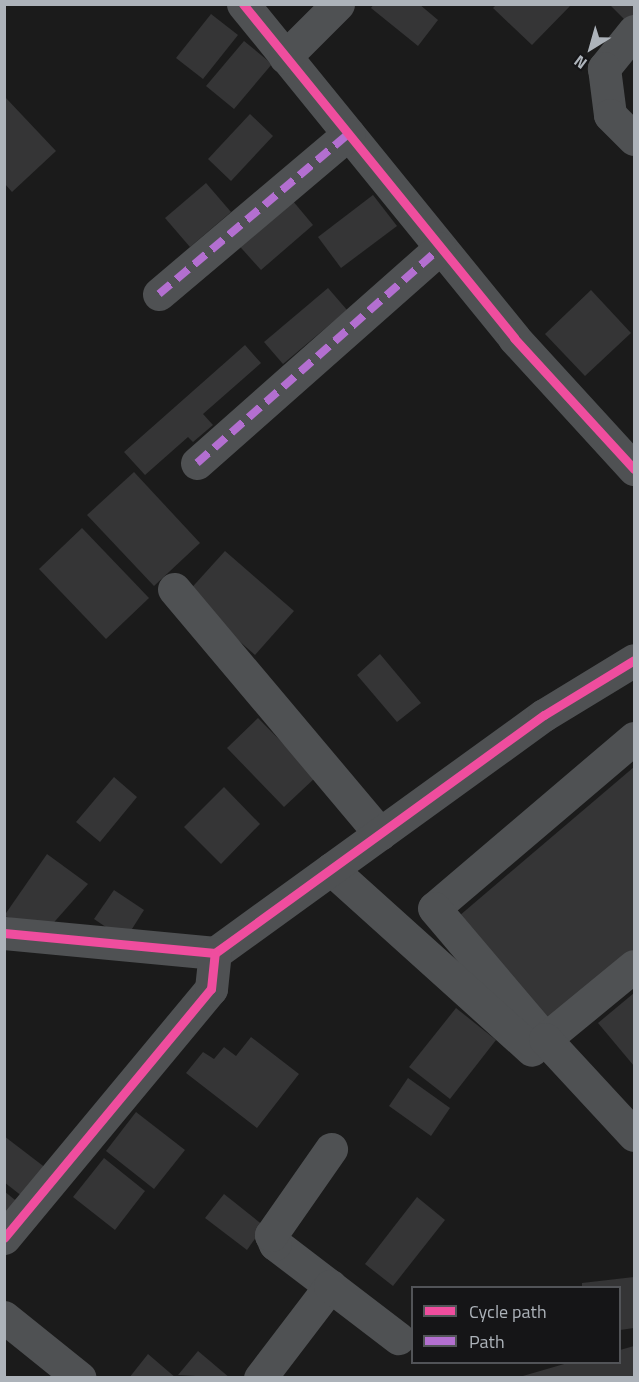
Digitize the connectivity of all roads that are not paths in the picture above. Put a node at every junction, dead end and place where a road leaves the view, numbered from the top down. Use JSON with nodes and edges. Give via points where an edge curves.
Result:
{"nodes":[{"id":1,"x":243,"y":4,"type":"edge"},
{"id":2,"x":338,"y":4,"type":"edge"},
{"id":3,"x":634,"y":31,"type":"edge"},
{"id":4,"x":285,"y":57,"type":"junction"},
{"id":5,"x":348,"y":134,"type":"junction"},
{"id":6,"x":634,"y":139,"type":"edge"},
{"id":7,"x":440,"y":248,"type":"junction"},
{"id":8,"x":159,"y":294,"type":"dead end"},
{"id":9,"x":197,"y":463,"type":"dead end"},
{"id":10,"x":634,"y":469,"type":"edge"},
{"id":11,"x":174,"y":589,"type":"dead end"},
{"id":12,"x":634,"y":660,"type":"edge"},
{"id":13,"x":634,"y":738,"type":"edge"},
{"id":14,"x":380,"y":834,"type":"junction"},
{"id":15,"x":330,"y":869,"type":"junction"},
{"id":16,"x":4,"y":933,"type":"edge"},
{"id":17,"x":215,"y":953,"type":"junction"},
{"id":18,"x":634,"y":966,"type":"edge"},
{"id":19,"x":544,"y":1048,"type":"junction"},
{"id":20,"x":634,"y":1135,"type":"edge"},
{"id":21,"x":331,"y":1149,"type":"dead end"},
{"id":22,"x":4,"y":1238,"type":"edge"},
{"id":23,"x":330,"y":1286,"type":"junction"},
{"id":24,"x":4,"y":1317,"type":"edge"},
{"id":25,"x":398,"y":1338,"type":"dead end"},
{"id":26,"x":80,"y":1377,"type":"edge"},
{"id":27,"x":260,"y":1377,"type":"edge"}],
"edges":[{"from":1,"to":4,"type":"street"},
{"from":2,"to":4,"type":"street"},
{"from":3,"to":6,"type":"street","via":[[604,68],[610,115]]},
{"from":4,"to":5,"type":"street"},
{"from":5,"to":7,"type":"street"},
{"from":5,"to":8,"type":"street"},
{"from":7,"to":9,"type":"street"},
{"from":7,"to":10,"type":"street","via":[[514,338]]},
{"from":11,"to":14,"type":"street"},
{"from":12,"to":14,"type":"street","via":[[544,715]]},
{"from":13,"to":19,"type":"street","via":[[434,908]]},
{"from":14,"to":15,"type":"street"},
{"from":15,"to":17,"type":"street"},
{"from":15,"to":19,"type":"street"},
{"from":16,"to":17,"type":"street"},
{"from":17,"to":22,"type":"street","via":[[211,989]]},
{"from":18,"to":19,"type":"street"},
{"from":19,"to":20,"type":"street"},
{"from":21,"to":23,"type":"street","via":[[271,1235],[275,1244]]},
{"from":23,"to":25,"type":"street"},
{"from":23,"to":27,"type":"street"},
{"from":24,"to":26,"type":"street"}]}
